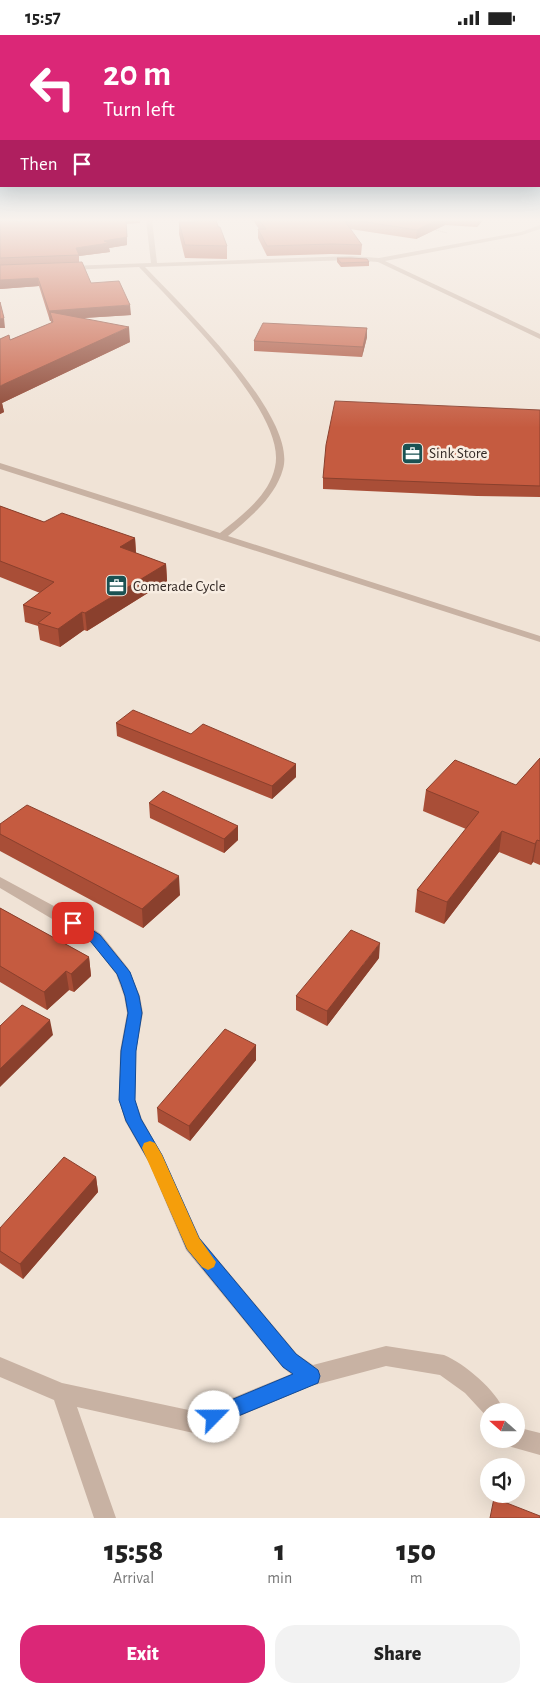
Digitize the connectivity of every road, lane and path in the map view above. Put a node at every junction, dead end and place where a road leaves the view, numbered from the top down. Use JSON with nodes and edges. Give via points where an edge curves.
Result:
{"nodes":[{"id":1,"x":162,"y":289,"type":"edge"},
{"id":2,"x":441,"y":289,"type":"edge"},
{"id":3,"x":540,"y":337,"type":"edge"},
{"id":4,"x":0,"y":466,"type":"edge"},
{"id":5,"x":222,"y":535,"type":"junction"},
{"id":6,"x":540,"y":639,"type":"edge"},
{"id":7,"x":0,"y":882,"type":"edge"},
{"id":8,"x":0,"y":1367,"type":"edge"},
{"id":9,"x":311,"y":1376,"type":"junction"},
{"id":10,"x":62,"y":1393,"type":"junction"},
{"id":11,"x":487,"y":1403,"type":"edge"},
{"id":12,"x":525,"y":1440,"type":"edge"},
{"id":13,"x":540,"y":1444,"type":"edge"},
{"id":14,"x":106,"y":1518,"type":"edge"}],
"edges":[{"from":1,"to":5,"type":"street","via":[[250,386],[278,434],[281,456],[274,481],[256,507]]},
{"from":2,"to":3,"type":"street"},
{"from":4,"to":5,"type":"street"},
{"from":5,"to":6,"type":"street"},
{"from":7,"to":9,"type":"street","via":[[96,938],[124,972],[135,1013],[128,1051],[127,1100],[134,1121],[156,1159],[193,1244],[290,1361]]},
{"from":8,"to":10,"type":"street"},
{"from":9,"to":10,"type":"street","via":[[198,1423]]},
{"from":9,"to":11,"type":"street","via":[[386,1356],[444,1365],[472,1386]]},
{"from":10,"to":14,"type":"street"},
{"from":12,"to":13,"type":"street"}]}
